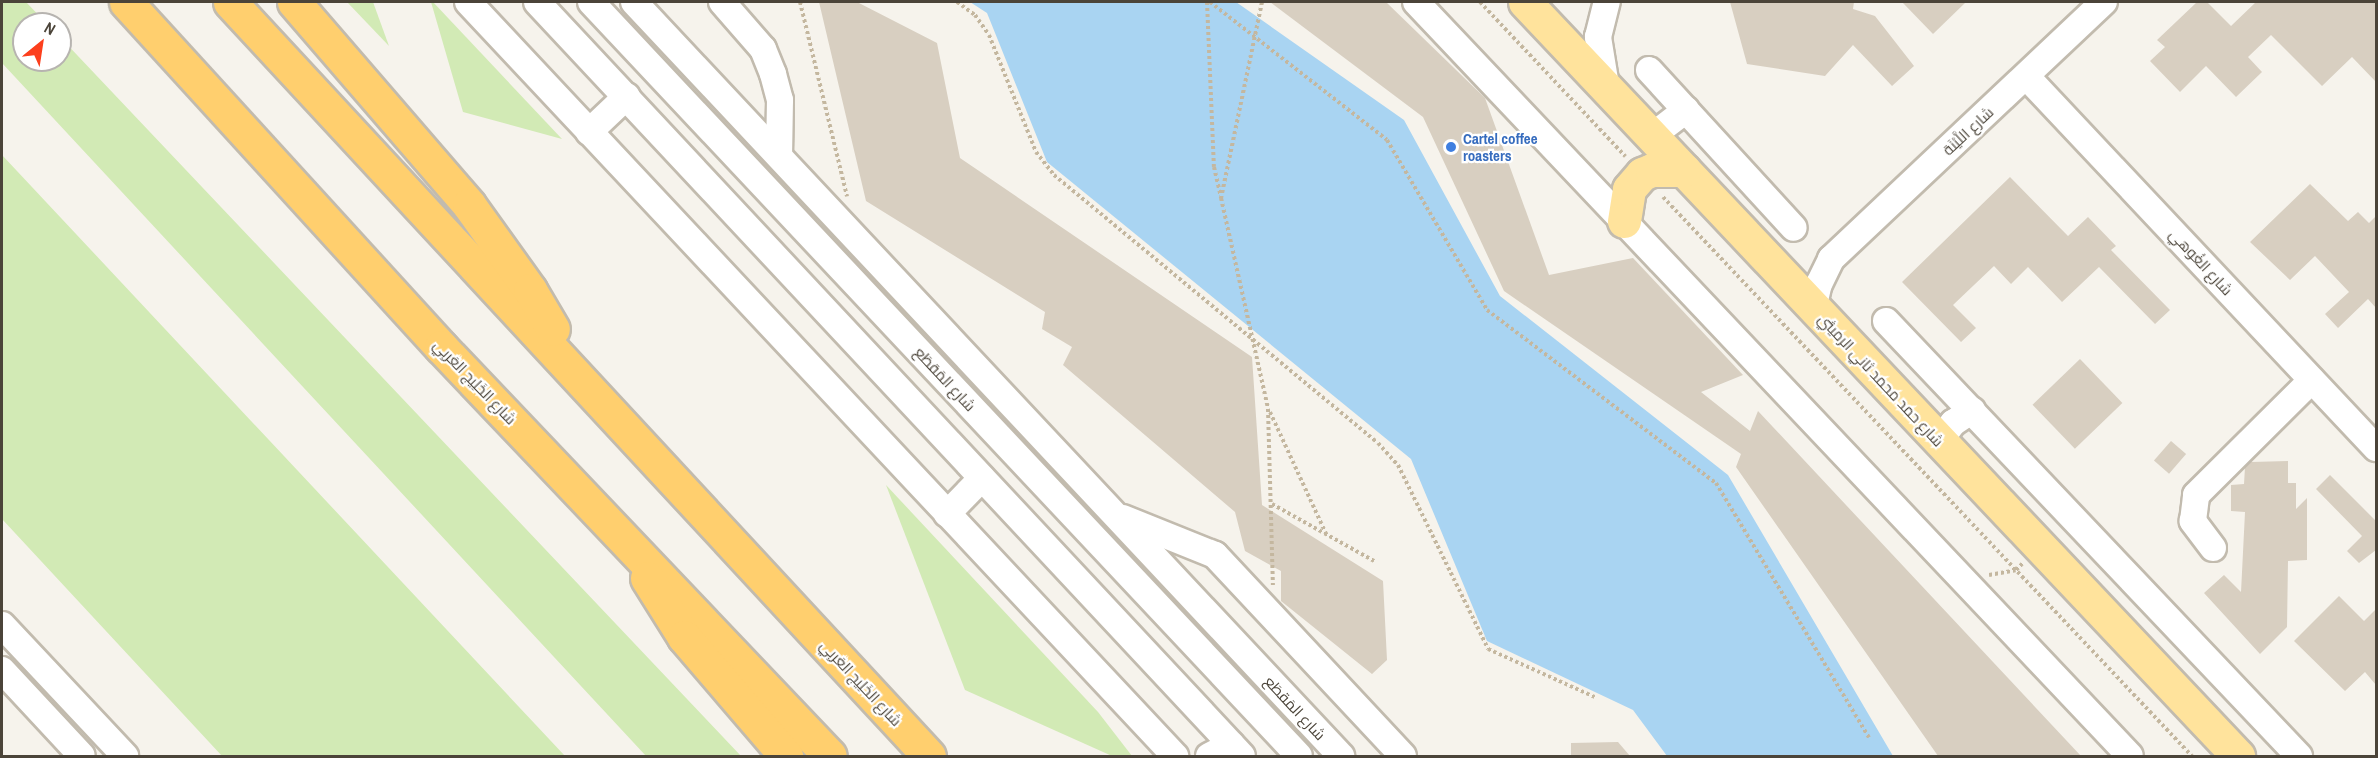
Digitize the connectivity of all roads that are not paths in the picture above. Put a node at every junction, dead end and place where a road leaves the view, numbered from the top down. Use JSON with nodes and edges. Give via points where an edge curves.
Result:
{"nodes":[{"id":1,"x":126,"y":2,"type":"edge"},
{"id":2,"x":230,"y":2,"type":"edge"},
{"id":3,"x":294,"y":2,"type":"edge"},
{"id":4,"x":468,"y":2,"type":"edge"},
{"id":5,"x":537,"y":2,"type":"edge"},
{"id":6,"x":591,"y":2,"type":"edge"},
{"id":7,"x":634,"y":2,"type":"edge"},
{"id":8,"x":722,"y":2,"type":"edge"},
{"id":9,"x":1416,"y":2,"type":"edge"},
{"id":10,"x":1525,"y":2,"type":"edge"},
{"id":11,"x":1607,"y":2,"type":"edge"},
{"id":12,"x":2104,"y":2,"type":"edge"},
{"id":13,"x":1649,"y":70,"type":"dead end"},
{"id":14,"x":2026,"y":76,"type":"junction"},
{"id":15,"x":1606,"y":86,"type":"junction"},
{"id":16,"x":627,"y":96,"type":"junction"},
{"id":17,"x":1691,"y":115,"type":"junction"},
{"id":18,"x":588,"y":132,"type":"junction"},
{"id":19,"x":1668,"y":153,"type":"junction"},
{"id":20,"x":779,"y":156,"type":"junction"},
{"id":21,"x":1624,"y":221,"type":"junction"},
{"id":22,"x":1794,"y":228,"type":"dead end"},
{"id":23,"x":1831,"y":259,"type":"junction"},
{"id":24,"x":1779,"y":271,"type":"junction"},
{"id":25,"x":1814,"y":309,"type":"junction"},
{"id":26,"x":1886,"y":321,"type":"dead end"},
{"id":27,"x":936,"y":324,"type":"junction"},
{"id":28,"x":918,"y":350,"type":"junction"},
{"id":29,"x":571,"y":369,"type":"junction"},
{"id":30,"x":2312,"y":380,"type":"junction"},
{"id":31,"x":1965,"y":402,"type":"junction"},
{"id":32,"x":920,"y":411,"type":"junction"},
{"id":33,"x":1932,"y":434,"type":"junction"},
{"id":34,"x":2376,"y":448,"type":"edge"},
{"id":35,"x":982,"y":478,"type":"junction"},
{"id":36,"x":947,"y":514,"type":"junction"},
{"id":37,"x":1115,"y":515,"type":"junction"},
{"id":38,"x":631,"y":544,"type":"junction"},
{"id":39,"x":2213,"y":548,"type":"dead end"},
{"id":40,"x":2,"y":625,"type":"edge"},
{"id":41,"x":2,"y":670,"type":"edge"},
{"id":42,"x":1237,"y":750,"type":"edge"},
{"id":43,"x":82,"y":756,"type":"edge"},
{"id":44,"x":124,"y":756,"type":"edge"},
{"id":45,"x":786,"y":756,"type":"edge"},
{"id":46,"x":830,"y":756,"type":"edge"},
{"id":47,"x":928,"y":756,"type":"edge"},
{"id":48,"x":1175,"y":756,"type":"edge"},
{"id":49,"x":1209,"y":756,"type":"edge"},
{"id":50,"x":1299,"y":756,"type":"edge"},
{"id":51,"x":1341,"y":756,"type":"edge"},
{"id":52,"x":1403,"y":756,"type":"edge"},
{"id":53,"x":2130,"y":756,"type":"edge"},
{"id":54,"x":2237,"y":756,"type":"edge"},
{"id":55,"x":2299,"y":756,"type":"edge"}],
"edges":[{"from":1,"to":38,"type":"highway","name":"شارع الخَلِيج العَربِي","via":[[441,347]]},
{"from":2,"to":29,"type":"highway","name":"شارع الخَلِيج العَربِي"},
{"from":3,"to":29,"type":"highway","via":[[481,221],[530,290]]},
{"from":4,"to":18,"type":"street"},
{"from":5,"to":16,"type":"street"},
{"from":6,"to":28,"type":"street","name":"شارع المَقطَع"},
{"from":7,"to":20,"type":"street","name":"شارع المَقطَع"},
{"from":8,"to":20,"type":"street","via":[[763,49],[770,65],[780,100]]},
{"from":9,"to":21,"type":"street"},
{"from":10,"to":15,"type":"main road","name":"شارع حمد محمد ثاني الرميثي"},
{"from":11,"to":15,"type":"street","via":[[1598,37]]},
{"from":12,"to":14,"type":"street","name":"شارع اللَّيْنَة"},
{"from":13,"to":17,"type":"street"},
{"from":14,"to":23,"type":"street","name":"شارع اللَّيْنَة"},
{"from":14,"to":30,"type":"street","name":"شارع الغُوهي"},
{"from":15,"to":19,"type":"main road","name":"شارع حمد محمد ثاني الرميثي"},
{"from":16,"to":18,"type":"street"},
{"from":16,"to":32,"type":"street"},
{"from":17,"to":19,"type":"street"},
{"from":17,"to":22,"type":"street"},
{"from":18,"to":36,"type":"street"},
{"from":19,"to":21,"type":"main road","via":[[1629,189]]},
{"from":19,"to":24,"type":"main road","name":"شارع حمد محمد ثاني الرميثي"},
{"from":20,"to":27,"type":"street","name":"شارع المَقطَع"},
{"from":21,"to":53,"type":"street"},
{"from":23,"to":24,"type":"street"},
{"from":23,"to":25,"type":"street","name":"شارع اللَّيْنَة","via":[[1819,284]]},
{"from":24,"to":25,"type":"main road","name":"شارع حمد محمد ثاني الرميثي"},
{"from":25,"to":33,"type":"main road","name":"شارع حمد محمد ثاني الرميثي"},
{"from":26,"to":31,"type":"street"},
{"from":27,"to":28,"type":"street"},
{"from":27,"to":37,"type":"street","name":"شارع المَقطَع"},
{"from":28,"to":32,"type":"street"},
{"from":28,"to":50,"type":"street","name":"شارع المَقطَع"},
{"from":29,"to":47,"type":"highway","name":"شارع الخَلِيج العَربِي"},
{"from":30,"to":34,"type":"street","name":"شارع الغُوهي"},
{"from":30,"to":39,"type":"street","via":[[2196,495],[2193,521]]},
{"from":31,"to":33,"type":"street","via":[[1953,423]]},
{"from":31,"to":55,"type":"street"},
{"from":32,"to":35,"type":"street"},
{"from":33,"to":54,"type":"main road","name":"شارع حمد محمد ثاني الرميثي","via":[[2028,560]]},
{"from":35,"to":36,"type":"street"},
{"from":35,"to":42,"type":"street"},
{"from":36,"to":48,"type":"street"},
{"from":37,"to":51,"type":"street","name":"شارع المَقطَع"},
{"from":37,"to":52,"type":"street","via":[[1215,555]]},
{"from":38,"to":45,"type":"highway","via":[[667,615]]},
{"from":38,"to":46,"type":"highway","name":"شارع الخَلِيج العَربِي"},
{"from":40,"to":44,"type":"street"},
{"from":41,"to":43,"type":"street"},
{"from":42,"to":49,"type":"street"}]}
